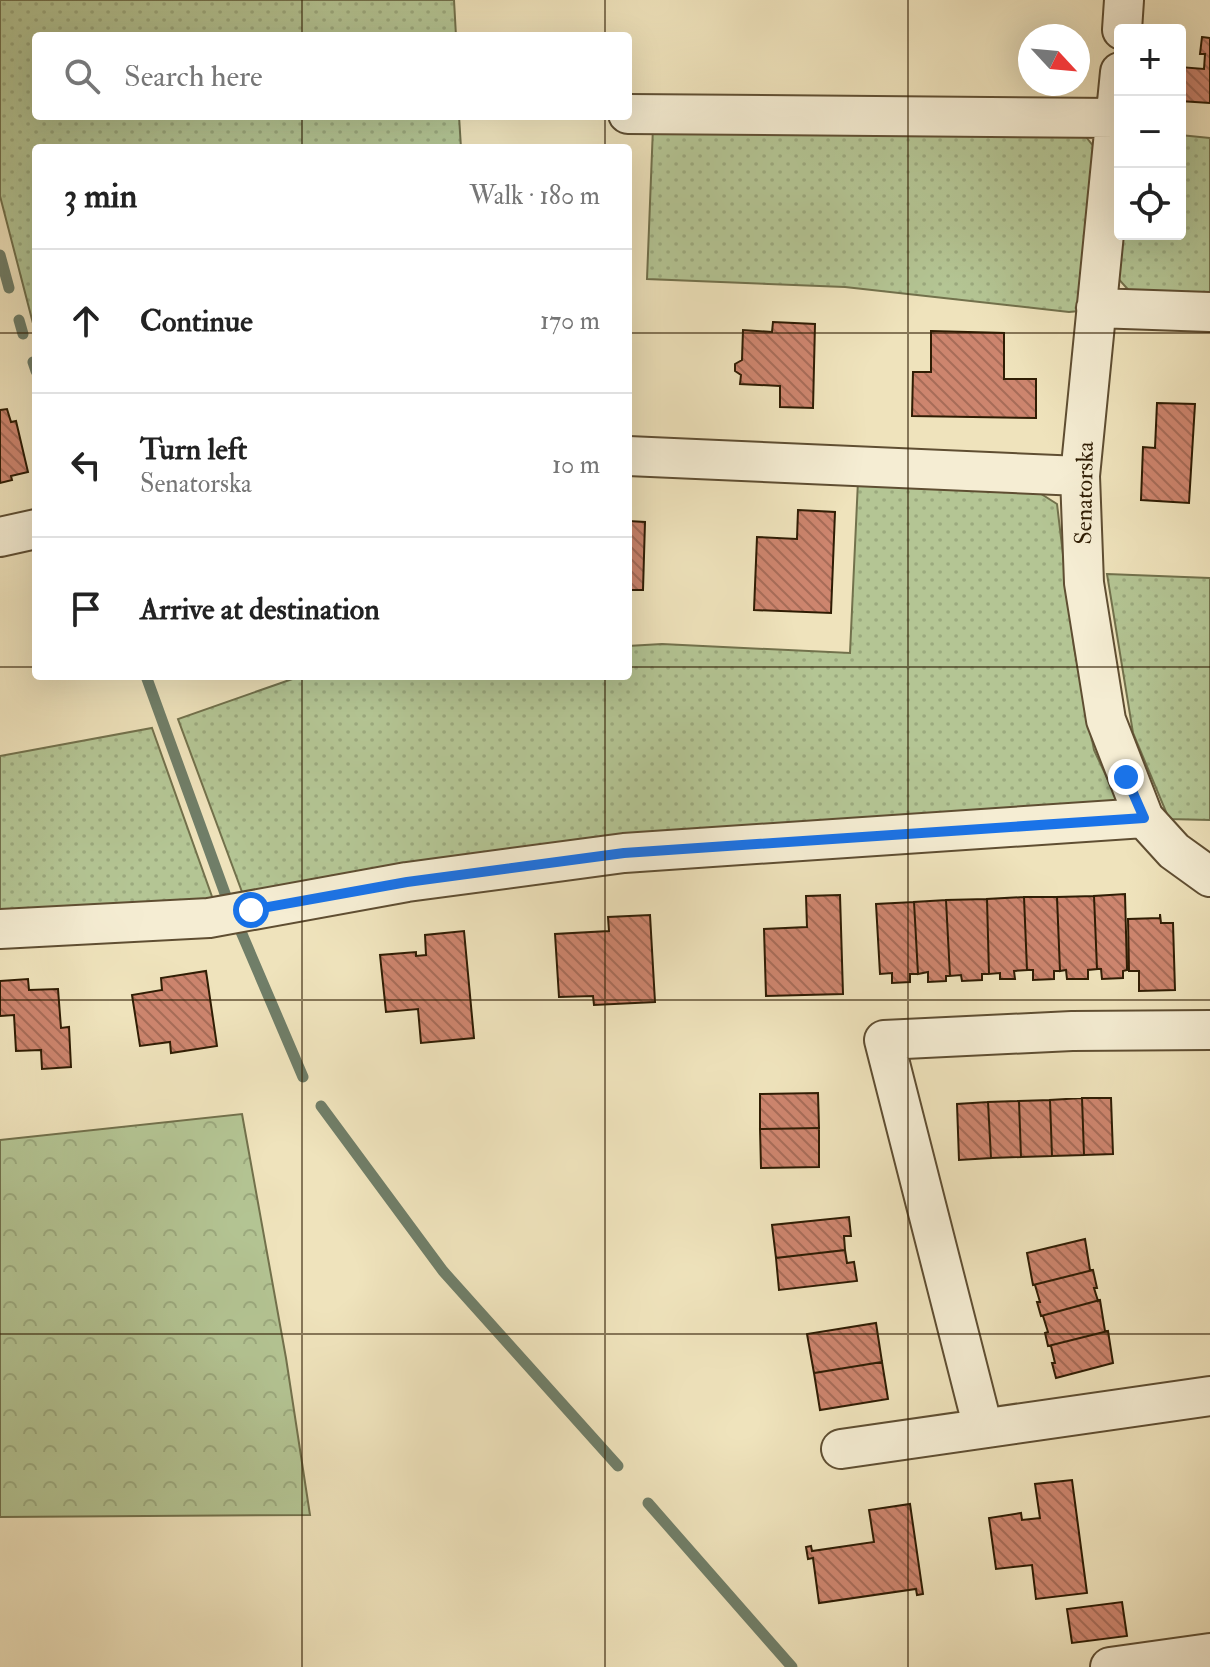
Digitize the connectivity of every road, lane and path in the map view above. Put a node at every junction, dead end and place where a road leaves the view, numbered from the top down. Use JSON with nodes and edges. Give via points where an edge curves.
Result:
{"nodes":[{"id":1,"x":1124,"y":0,"type":"edge"},
{"id":2,"x":1122,"y":24,"type":"edge"},
{"id":3,"x":632,"y":114,"type":"edge"},
{"id":4,"x":1114,"y":118,"type":"edge"},
{"id":5,"x":1114,"y":128,"type":"edge"},
{"id":6,"x":1096,"y":308,"type":"junction"},
{"id":7,"x":1210,"y":312,"type":"edge"},
{"id":8,"x":632,"y":456,"type":"edge"},
{"id":9,"x":1080,"y":476,"type":"junction"},
{"id":10,"x":32,"y":530,"type":"edge"},
{"id":11,"x":0,"y":537,"type":"edge"},
{"id":12,"x":1144,"y":818,"type":"junction"},
{"id":13,"x":1210,"y":877,"type":"edge"},
{"id":14,"x":0,"y":929,"type":"edge"},
{"id":15,"x":1210,"y":1030,"type":"edge"},
{"id":16,"x":1210,"y":1396,"type":"edge"},
{"id":17,"x":983,"y":1428,"type":"junction"},
{"id":18,"x":841,"y":1449,"type":"dead end"},
{"id":19,"x":1210,"y":1653,"type":"edge"},
{"id":20,"x":1110,"y":1667,"type":"edge"}],
"edges":[{"from":1,"to":2,"type":"street"},
{"from":3,"to":4,"type":"street"},
{"from":5,"to":6,"type":"street","name":"Senatorska"},
{"from":6,"to":7,"type":"street"},
{"from":6,"to":9,"type":"street","name":"Senatorska"},
{"from":8,"to":9,"type":"street"},
{"from":9,"to":12,"type":"street","name":"Senatorska","via":[[1084,583],[1106,720]]},
{"from":10,"to":11,"type":"street"},
{"from":12,"to":13,"type":"street","name":"Senatorska","via":[[1174,851]]},
{"from":12,"to":14,"type":"street","via":[[624,853],[407,882],[209,918]]},
{"from":15,"to":17,"type":"street","via":[[884,1040]]},
{"from":16,"to":17,"type":"street"},
{"from":17,"to":18,"type":"street"},
{"from":19,"to":20,"type":"street"}]}
